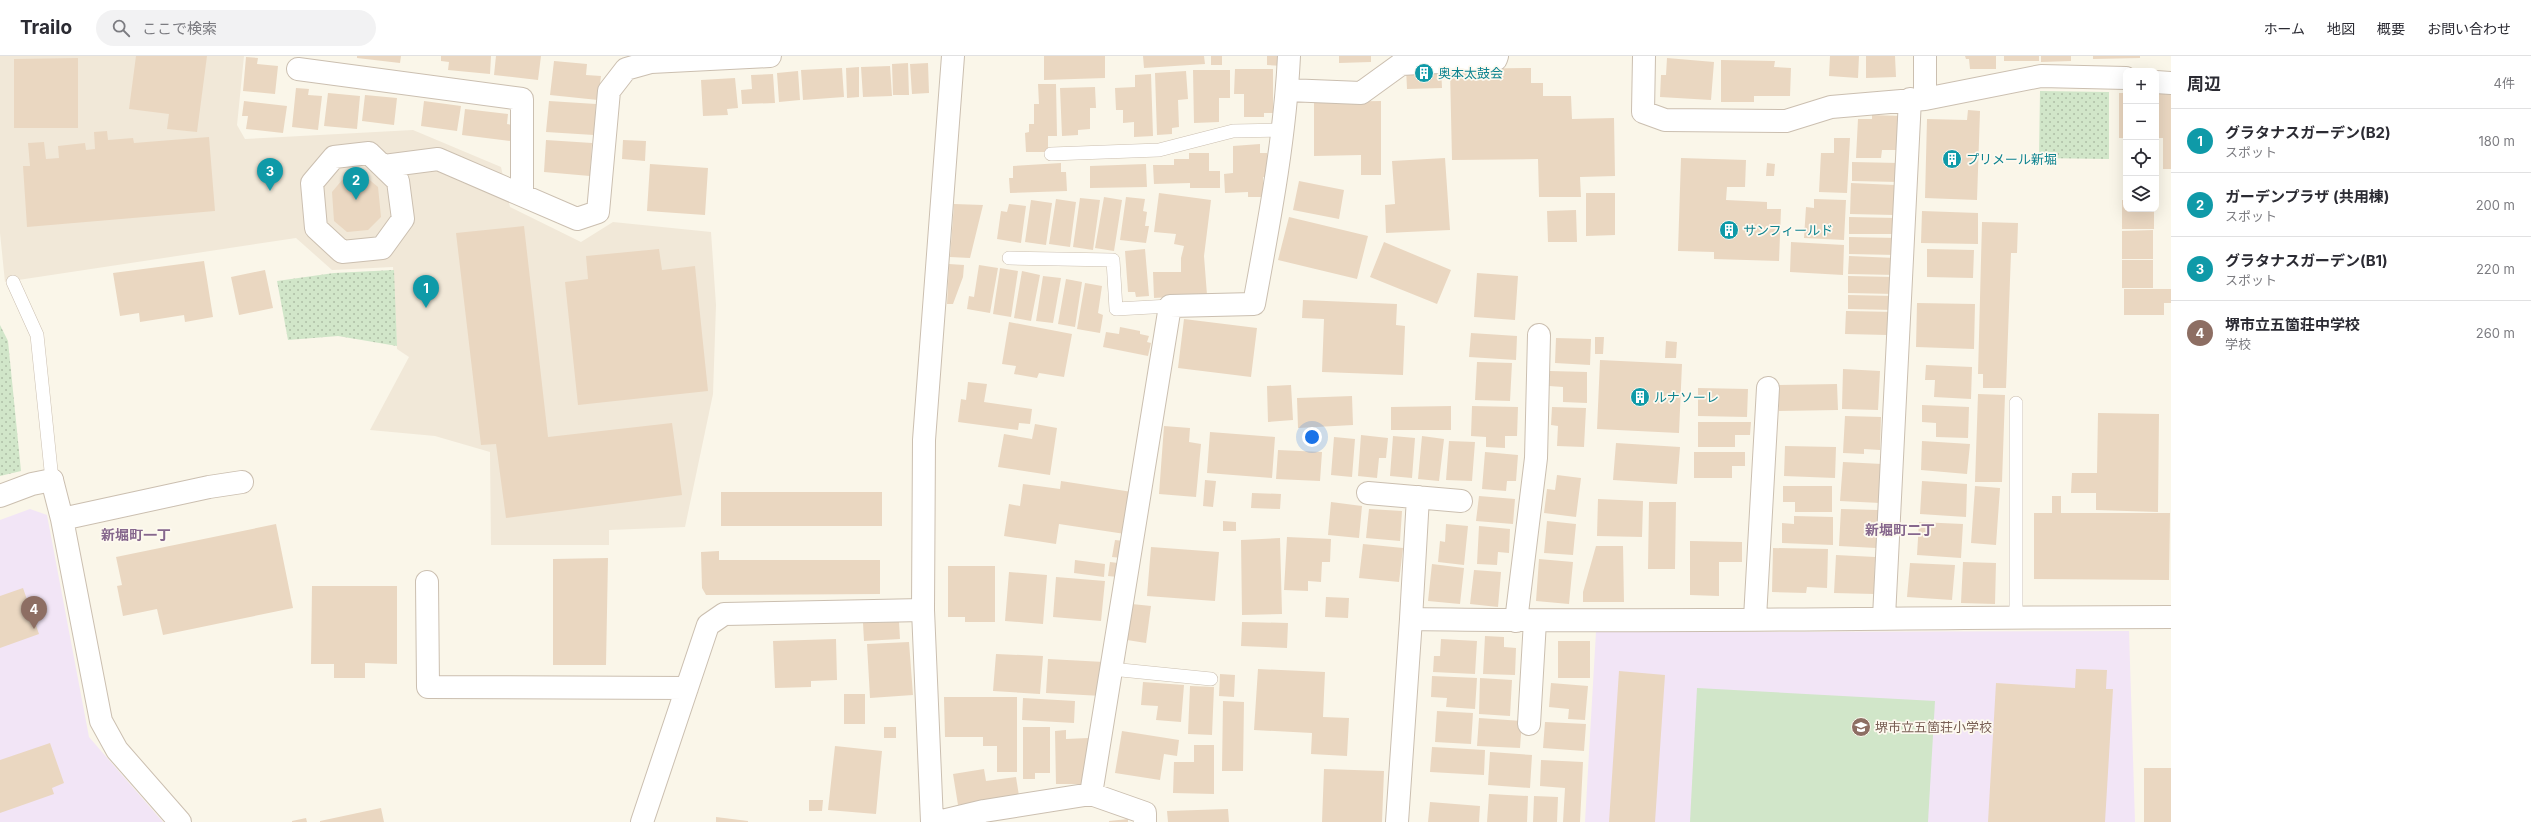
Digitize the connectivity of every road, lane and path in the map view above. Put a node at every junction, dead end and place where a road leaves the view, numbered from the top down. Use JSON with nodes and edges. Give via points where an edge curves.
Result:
{"nodes":[{"id":1,"x":770,"y":56,"type":"edge"},
{"id":2,"x":953,"y":56,"type":"edge"},
{"id":3,"x":1289,"y":56,"type":"edge"},
{"id":4,"x":1497,"y":56,"type":"edge"},
{"id":5,"x":1925,"y":56,"type":"edge"},
{"id":6,"x":1644,"y":57,"type":"edge"},
{"id":7,"x":298,"y":69,"type":"dead end"},
{"id":8,"x":2123,"y":78,"type":"edge"},
{"id":9,"x":2159,"y":82,"type":"edge"},
{"id":10,"x":2171,"y":83,"type":"edge"},
{"id":11,"x":1287,"y":90,"type":"junction"},
{"id":12,"x":1917,"y":100,"type":"junction"},
{"id":13,"x":1282,"y":130,"type":"junction"},
{"id":14,"x":1051,"y":154,"type":"dead end"},
{"id":15,"x":384,"y":166,"type":"junction"},
{"id":16,"x":522,"y":195,"type":"junction"},
{"id":17,"x":1009,"y":258,"type":"dead end"},
{"id":18,"x":13,"y":282,"type":"dead end"},
{"id":19,"x":1170,"y":306,"type":"junction"},
{"id":20,"x":1539,"y":335,"type":"dead end"},
{"id":21,"x":1768,"y":388,"type":"dead end"},
{"id":22,"x":2016,"y":403,"type":"dead end"},
{"id":23,"x":52,"y":480,"type":"junction"},
{"id":24,"x":242,"y":482,"type":"dead end"},
{"id":25,"x":1368,"y":494,"type":"dead end"},
{"id":26,"x":0,"y":496,"type":"edge"},
{"id":27,"x":1418,"y":497,"type":"junction"},
{"id":28,"x":1461,"y":501,"type":"dead end"},
{"id":29,"x":62,"y":519,"type":"junction"},
{"id":30,"x":427,"y":582,"type":"dead end"},
{"id":31,"x":924,"y":610,"type":"junction"},
{"id":32,"x":1884,"y":617,"type":"junction"},
{"id":33,"x":2016,"y":617,"type":"junction"},
{"id":34,"x":2171,"y":617,"type":"edge"},
{"id":35,"x":1755,"y":618,"type":"junction"},
{"id":36,"x":1411,"y":619,"type":"junction"},
{"id":37,"x":1526,"y":621,"type":"junction"},
{"id":38,"x":1111,"y":669,"type":"junction"},
{"id":39,"x":1211,"y":680,"type":"dead end"},
{"id":40,"x":687,"y":688,"type":"junction"},
{"id":41,"x":1529,"y":724,"type":"dead end"},
{"id":42,"x":1091,"y":794,"type":"junction"},
{"id":43,"x":180,"y":822,"type":"edge"},
{"id":44,"x":642,"y":822,"type":"edge"},
{"id":45,"x":932,"y":822,"type":"edge"},
{"id":46,"x":938,"y":822,"type":"edge"},
{"id":47,"x":1144,"y":822,"type":"edge"},
{"id":48,"x":1397,"y":822,"type":"edge"}],
"edges":[{"from":1,"to":16,"type":"street","via":[[651,62],[626,69],[609,91],[598,212],[577,219]]},
{"from":2,"to":31,"type":"street","via":[[924,440]]},
{"from":3,"to":11,"type":"street"},
{"from":4,"to":11,"type":"street","via":[[1496,59],[1401,64],[1362,93]]},
{"from":5,"to":12,"type":"street"},
{"from":6,"to":12,"type":"street","via":[[1643,112],[1665,120],[1786,121],[1831,107]]},
{"from":7,"to":16,"type":"street","via":[[522,99]]},
{"from":8,"to":12,"type":"street","via":[[2041,76]]},
{"from":9,"to":10,"type":"street"},
{"from":11,"to":13,"type":"street"},
{"from":12,"to":32,"type":"street"},
{"from":13,"to":14,"type":"lane","via":[[1233,131],[1160,150]]},
{"from":13,"to":19,"type":"street","via":[[1272,207],[1254,304]]},
{"from":15,"to":15,"type":"street","via":[[398,181],[403,218],[382,248],[342,252],[316,228],[312,183],[334,156],[369,153]]},
{"from":15,"to":16,"type":"street","via":[[438,159]]},
{"from":17,"to":19,"type":"lane","via":[[1113,260],[1116,308]]},
{"from":18,"to":23,"type":"lane","via":[[37,335]]},
{"from":19,"to":38,"type":"street"},
{"from":20,"to":37,"type":"street","via":[[1536,458]]},
{"from":21,"to":35,"type":"street"},
{"from":22,"to":33,"type":"lane"},
{"from":23,"to":26,"type":"street","via":[[32,484]]},
{"from":23,"to":29,"type":"street"},
{"from":24,"to":29,"type":"street"},
{"from":25,"to":27,"type":"street"},
{"from":27,"to":28,"type":"street"},
{"from":27,"to":36,"type":"street"},
{"from":29,"to":43,"type":"street","via":[[101,721],[117,750]]},
{"from":30,"to":40,"type":"street","via":[[428,687]]},
{"from":31,"to":40,"type":"street","via":[[724,614],[708,625]]},
{"from":31,"to":45,"type":"street"},
{"from":32,"to":33,"type":"street"},
{"from":32,"to":35,"type":"street"},
{"from":33,"to":34,"type":"street"},
{"from":35,"to":37,"type":"street"},
{"from":36,"to":37,"type":"street"},
{"from":36,"to":48,"type":"street"},
{"from":37,"to":41,"type":"street"},
{"from":38,"to":39,"type":"lane"},
{"from":38,"to":42,"type":"street"},
{"from":40,"to":44,"type":"street"},
{"from":42,"to":46,"type":"street","via":[[984,811]]},
{"from":42,"to":47,"type":"street","via":[[1144,813]]}]}
